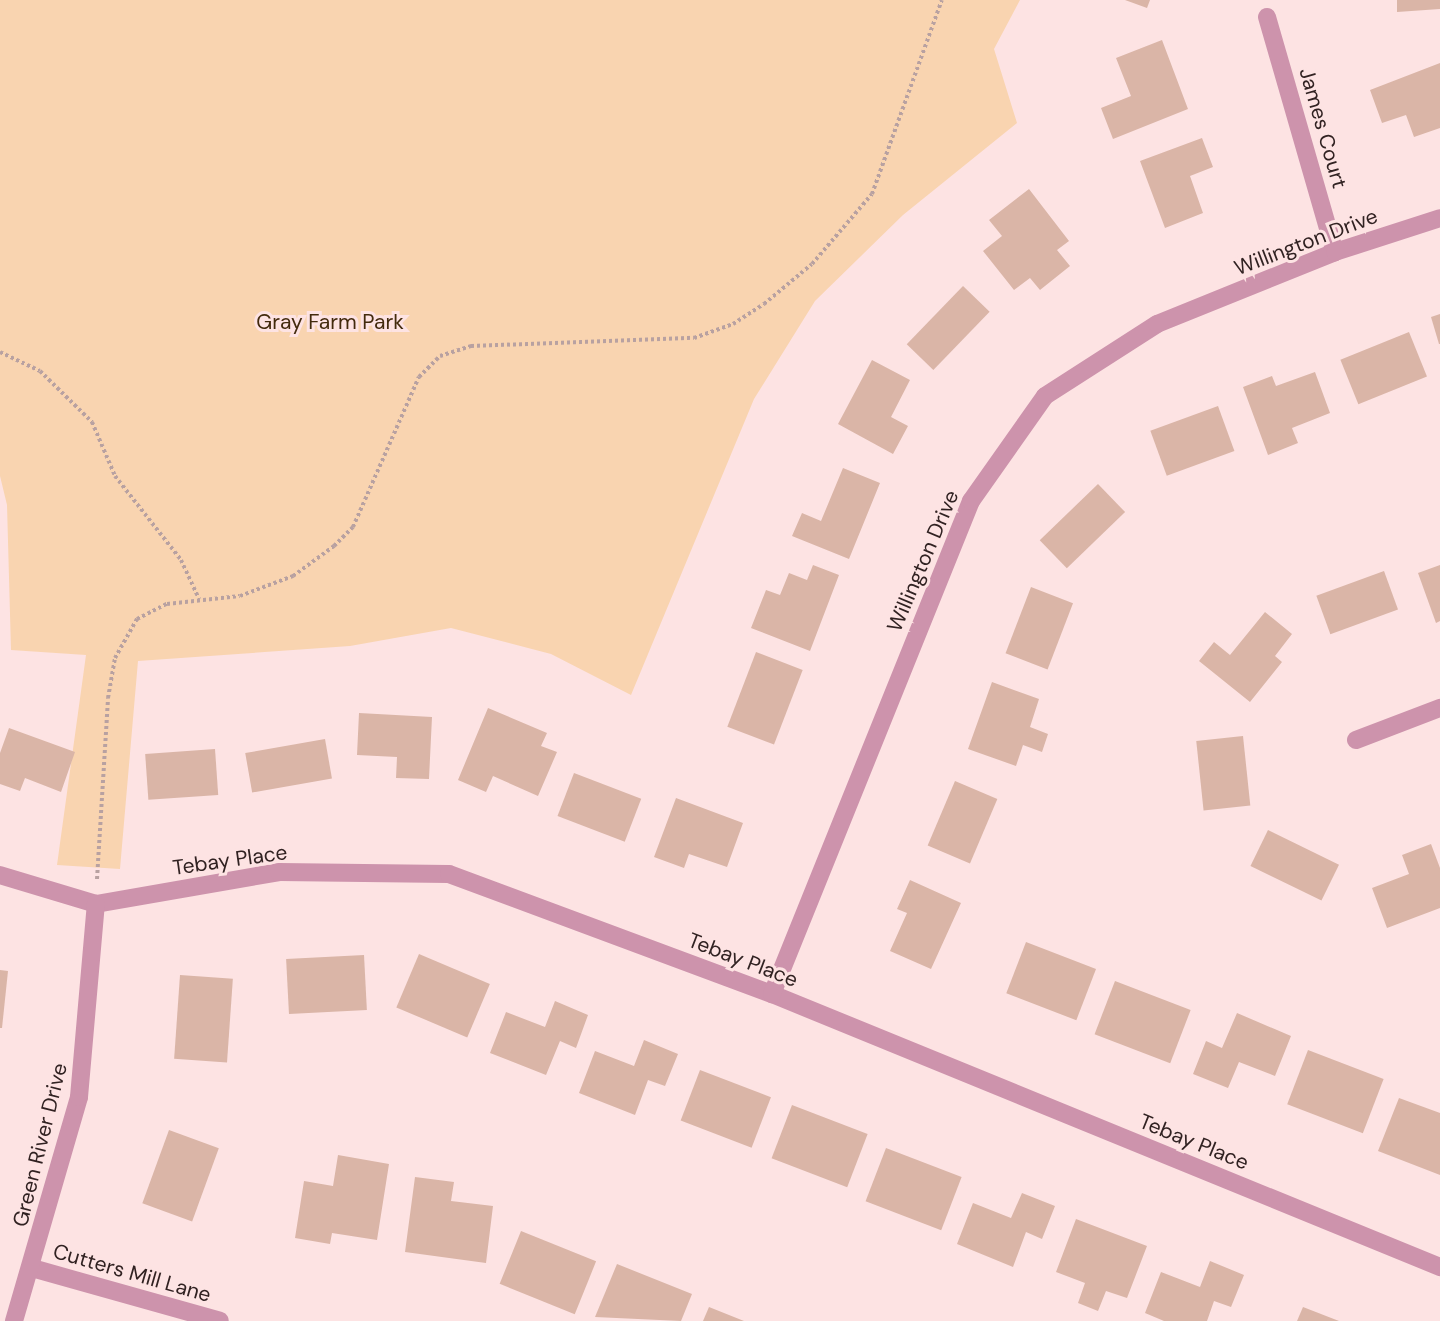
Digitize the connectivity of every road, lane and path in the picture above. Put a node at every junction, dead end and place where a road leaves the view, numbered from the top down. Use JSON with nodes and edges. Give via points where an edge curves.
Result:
{"nodes":[{"id":1,"x":942,"y":0,"type":"edge"},
{"id":2,"x":1267,"y":17,"type":"dead end"},
{"id":3,"x":1440,"y":218,"type":"edge"},
{"id":4,"x":1335,"y":252,"type":"junction"},
{"id":5,"x":0,"y":352,"type":"edge"},
{"id":6,"x":199,"y":599,"type":"junction"},
{"id":7,"x":1440,"y":708,"type":"edge"},
{"id":8,"x":1356,"y":740,"type":"dead end"},
{"id":9,"x":0,"y":875,"type":"edge"},
{"id":10,"x":96,"y":904,"type":"junction"},
{"id":11,"x":772,"y":994,"type":"junction"},
{"id":12,"x":1440,"y":1267,"type":"edge"},
{"id":13,"x":32,"y":1268,"type":"junction"},
{"id":14,"x":14,"y":1321,"type":"edge"},
{"id":15,"x":220,"y":1321,"type":"edge"}],
"edges":[{"from":1,"to":6,"type":"path","via":[[872,194],[848,228],[772,297],[733,324],[693,338],[471,346],[440,356],[419,377],[347,533],[293,576],[240,596]]},
{"from":2,"to":4,"type":"street","name":"James Court"},
{"from":3,"to":4,"type":"street","name":"Willington Drive"},
{"from":4,"to":11,"type":"street","name":"Willington Drive","via":[[1157,324],[1045,396],[970,501]]},
{"from":5,"to":6,"type":"path","via":[[40,371],[92,422],[115,476],[182,560]]},
{"from":6,"to":10,"type":"path","via":[[167,604],[137,619],[115,657]]},
{"from":7,"to":8,"type":"street"},
{"from":9,"to":10,"type":"street","name":"Tebay Place"},
{"from":10,"to":11,"type":"street","name":"Tebay Place","via":[[279,872],[449,874]]},
{"from":10,"to":13,"type":"street","name":"Green River Drive","via":[[79,1097]]},
{"from":11,"to":12,"type":"street","name":"Tebay Place"},
{"from":13,"to":14,"type":"street","name":"Green River Drive"},
{"from":13,"to":15,"type":"street","name":"Cutters Mill Lane"}]}
